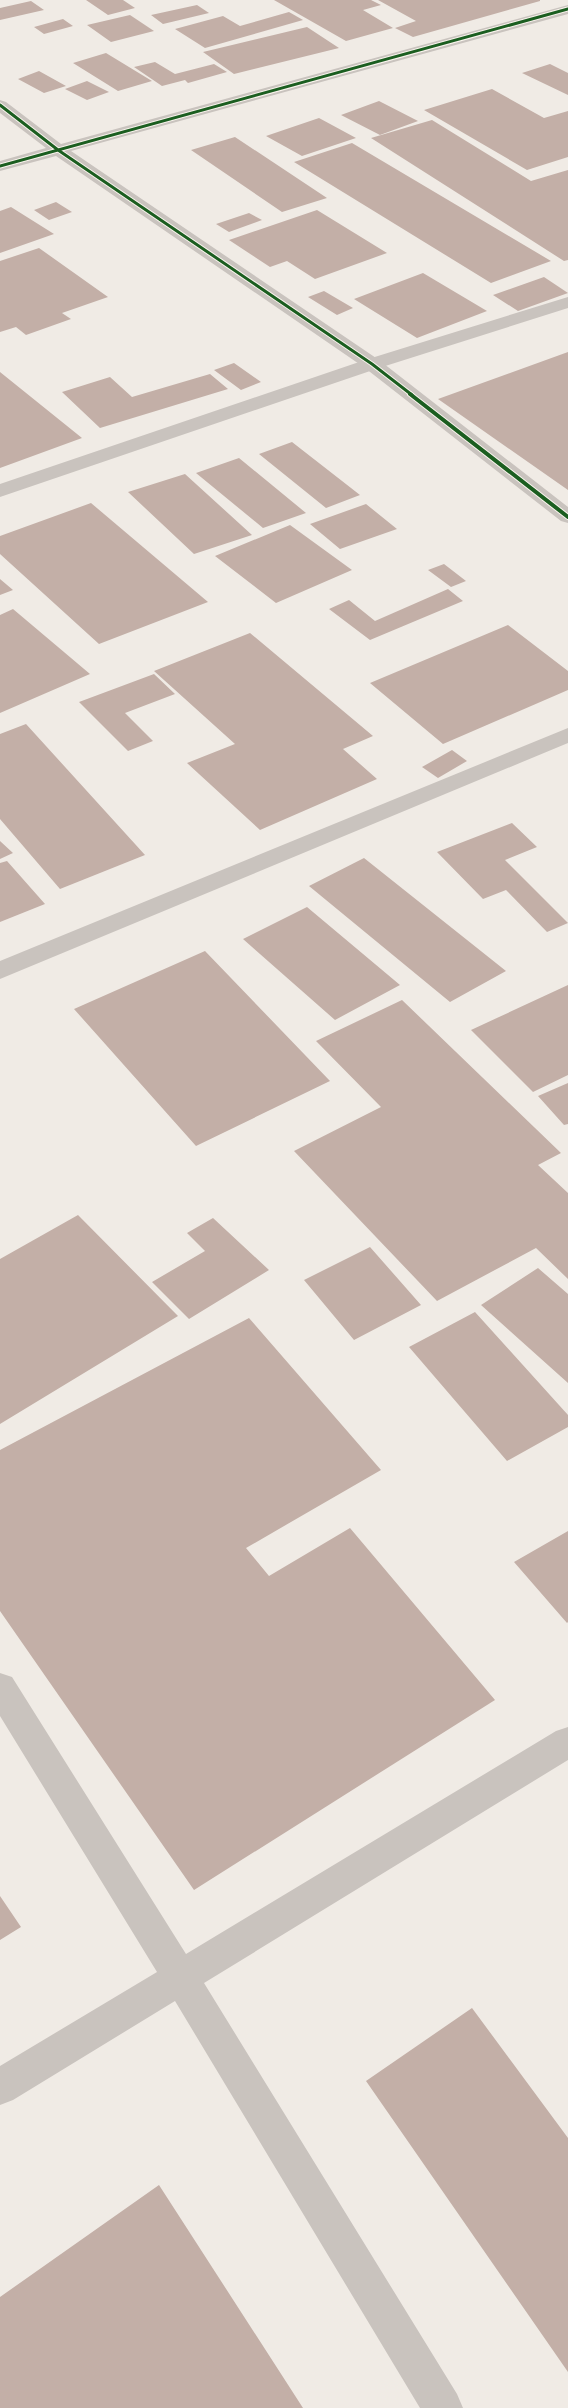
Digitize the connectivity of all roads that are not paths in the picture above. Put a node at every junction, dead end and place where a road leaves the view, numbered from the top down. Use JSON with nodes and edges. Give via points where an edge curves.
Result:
{"nodes":[{"id":1,"x":568,"y":9,"type":"edge"},
{"id":2,"x":0,"y":106,"type":"edge"},
{"id":3,"x":58,"y":150,"type":"junction"},
{"id":4,"x":0,"y":166,"type":"edge"},
{"id":5,"x":568,"y":302,"type":"edge"},
{"id":6,"x":372,"y":364,"type":"junction"},
{"id":7,"x":0,"y":491,"type":"edge"},
{"id":8,"x":568,"y":517,"type":"edge"},
{"id":9,"x":568,"y":735,"type":"edge"},
{"id":10,"x":0,"y":971,"type":"edge"},
{"id":11,"x":0,"y":1687,"type":"edge"},
{"id":12,"x":568,"y":1742,"type":"edge"},
{"id":13,"x":181,"y":1978,"type":"junction"},
{"id":14,"x":0,"y":2087,"type":"edge"},
{"id":15,"x":443,"y":2408,"type":"edge"}],
"edges":[{"from":1,"to":3,"type":"street"},
{"from":2,"to":3,"type":"street"},
{"from":3,"to":4,"type":"street"},
{"from":3,"to":6,"type":"street"},
{"from":5,"to":6,"type":"street"},
{"from":6,"to":7,"type":"street"},
{"from":6,"to":8,"type":"street"},
{"from":9,"to":10,"type":"street"},
{"from":11,"to":13,"type":"street"},
{"from":12,"to":13,"type":"street"},
{"from":13,"to":14,"type":"street"},
{"from":13,"to":15,"type":"street"}]}
